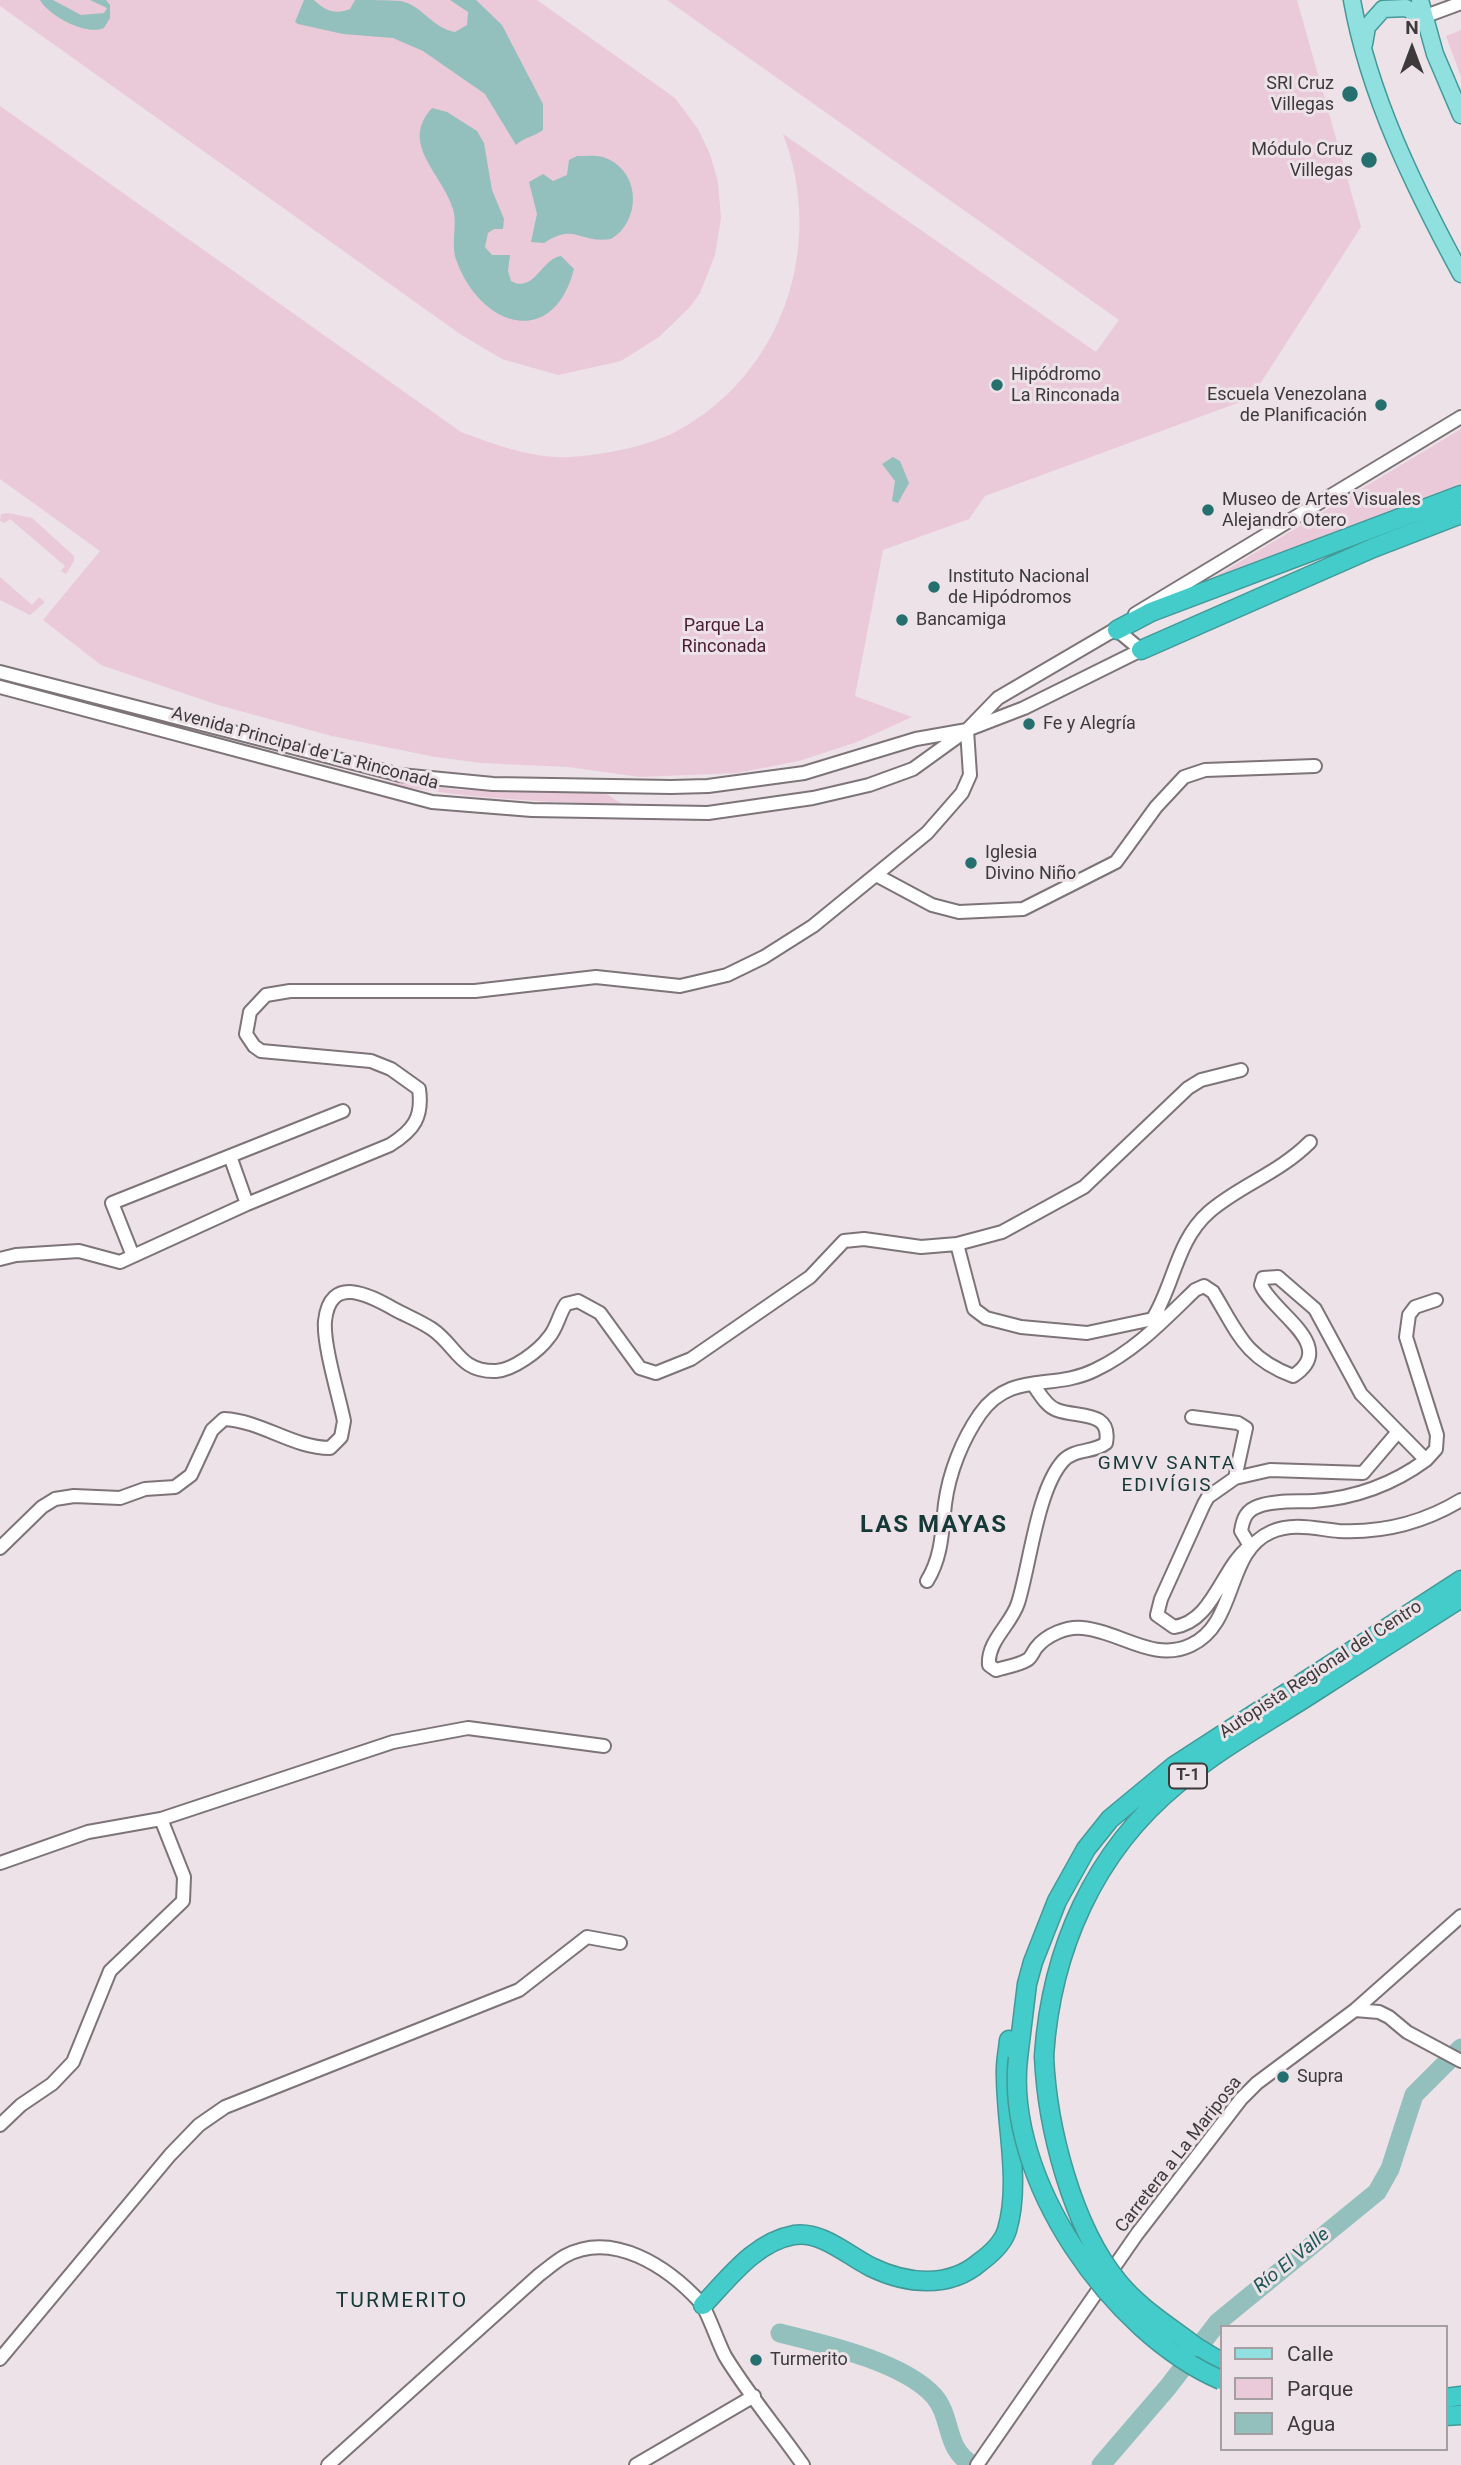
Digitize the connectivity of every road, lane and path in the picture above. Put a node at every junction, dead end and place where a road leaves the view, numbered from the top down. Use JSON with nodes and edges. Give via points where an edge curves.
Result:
{"nodes":[{"id":1,"x":1352,"y":0,"type":"edge"},
{"id":2,"x":1420,"y":0,"type":"edge"},
{"id":3,"x":1461,"y":3,"type":"edge"},
{"id":4,"x":1423,"y":17,"type":"junction"},
{"id":5,"x":1363,"y":53,"type":"junction"},
{"id":6,"x":1461,"y":115,"type":"edge"},
{"id":7,"x":1456,"y":259,"type":"edge"},
{"id":8,"x":1461,"y":274,"type":"edge"},
{"id":9,"x":1461,"y":417,"type":"edge"},
{"id":10,"x":1461,"y":495,"type":"edge"},
{"id":11,"x":1461,"y":514,"type":"edge"},
{"id":12,"x":1117,"y":629,"type":"junction"},
{"id":13,"x":1141,"y":650,"type":"junction"},
{"id":14,"x":0,"y":672,"type":"edge"},
{"id":15,"x":0,"y":687,"type":"edge"},
{"id":16,"x":967,"y":730,"type":"junction"},
{"id":17,"x":1315,"y":766,"type":"dead end"},
{"id":18,"x":877,"y":875,"type":"junction"},
{"id":19,"x":1241,"y":1070,"type":"dead end"},
{"id":20,"x":343,"y":1111,"type":"dead end"},
{"id":21,"x":1310,"y":1142,"type":"dead end"},
{"id":22,"x":230,"y":1156,"type":"junction"},
{"id":23,"x":247,"y":1204,"type":"junction"},
{"id":24,"x":957,"y":1244,"type":"junction"},
{"id":25,"x":133,"y":1256,"type":"junction"},
{"id":26,"x":0,"y":1259,"type":"edge"},
{"id":27,"x":1436,"y":1300,"type":"dead end"},
{"id":28,"x":1168,"y":1316,"type":"junction"},
{"id":29,"x":1152,"y":1320,"type":"junction"},
{"id":30,"x":1034,"y":1386,"type":"junction"},
{"id":31,"x":1192,"y":1418,"type":"dead end"},
{"id":32,"x":1397,"y":1433,"type":"junction"},
{"id":33,"x":1426,"y":1460,"type":"junction"},
{"id":34,"x":1235,"y":1478,"type":"junction"},
{"id":35,"x":1461,"y":1500,"type":"edge"},
{"id":36,"x":1250,"y":1546,"type":"junction"},
{"id":37,"x":0,"y":1548,"type":"edge"},
{"id":38,"x":1461,"y":1580,"type":"edge"},
{"id":39,"x":927,"y":1581,"type":"dead end"},
{"id":40,"x":1461,"y":1598,"type":"edge"},
{"id":41,"x":604,"y":1746,"type":"dead end"},
{"id":42,"x":161,"y":1819,"type":"junction"},
{"id":43,"x":0,"y":1863,"type":"edge"},
{"id":44,"x":1461,"y":1916,"type":"edge"},
{"id":45,"x":620,"y":1943,"type":"dead end"},
{"id":46,"x":1027,"y":1984,"type":"junction"},
{"id":47,"x":1355,"y":2010,"type":"junction"},
{"id":48,"x":1461,"y":2061,"type":"edge"},
{"id":49,"x":0,"y":2125,"type":"edge"},
{"id":50,"x":703,"y":2305,"type":"junction"},
{"id":51,"x":0,"y":2359,"type":"edge"},
{"id":52,"x":1220,"y":2361,"type":"edge"},
{"id":53,"x":1220,"y":2379,"type":"edge"},
{"id":54,"x":754,"y":2396,"type":"junction"},
{"id":55,"x":328,"y":2465,"type":"edge"},
{"id":56,"x":636,"y":2465,"type":"edge"},
{"id":57,"x":803,"y":2465,"type":"edge"},
{"id":58,"x":977,"y":2465,"type":"edge"}],
"edges":[{"from":1,"to":5,"type":"main road"},
{"from":2,"to":4,"type":"main road"},
{"from":3,"to":4,"type":"street"},
{"from":4,"to":5,"type":"main road","via":[[1406,8],[1382,9],[1367,27]]},
{"from":4,"to":6,"type":"main road"},
{"from":5,"to":7,"type":"main road","via":[[1386,116]]},
{"from":7,"to":8,"type":"main road"},
{"from":9,"to":12,"type":"street","name":"Avenida Principal de La Rinconada","via":[[1147,605]]},
{"from":10,"to":12,"type":"highway"},
{"from":11,"to":13,"type":"highway"},
{"from":12,"to":13,"type":"street"},
{"from":12,"to":16,"type":"street","name":"Avenida Principal de La Rinconada","via":[[998,698]]},
{"from":13,"to":16,"type":"street","name":"Avenida Principal de La Rinconada","via":[[1024,708]]},
{"from":14,"to":16,"type":"street","name":"Avenida Principal de La Rinconada","via":[[400,775],[493,784],[708,786],[804,773],[916,739]]},
{"from":15,"to":16,"type":"street","name":"Avenida Principal de La Rinconada","via":[[390,792],[473,807],[708,813],[761,807],[869,785],[913,769]]},
{"from":16,"to":18,"type":"street","via":[[970,775],[962,793],[927,833]]},
{"from":17,"to":18,"type":"street","via":[[1205,770],[1184,777],[1116,862],[1023,909],[959,912],[932,905]]},
{"from":18,"to":23,"type":"street","via":[[813,926],[764,957],[701,983],[660,986],[596,977],[475,991],[304,990],[266,995],[250,1012],[246,1024],[254,1046],[271,1054],[371,1061],[391,1069],[419,1089],[419,1118],[408,1134],[390,1145]]},
{"from":19,"to":24,"type":"street","via":[[1188,1088],[1084,1187],[1002,1232]]},
{"from":20,"to":22,"type":"street"},
{"from":21,"to":29,"type":"street","via":[[1269,1176],[1208,1213],[1178,1257],[1168,1295]]},
{"from":22,"to":23,"type":"street"},
{"from":22,"to":25,"type":"street","via":[[112,1203]]},
{"from":23,"to":25,"type":"street"},
{"from":24,"to":29,"type":"street","via":[[974,1309],[986,1318],[1021,1327],[1087,1333]]},
{"from":24,"to":37,"type":"street","via":[[921,1247],[864,1239],[844,1241],[810,1277],[691,1359],[656,1373],[640,1368],[600,1313],[578,1301],[566,1304],[550,1337],[541,1345],[510,1368],[496,1371],[464,1364],[434,1330],[374,1297],[354,1291],[339,1294],[325,1322],[344,1421],[341,1437],[330,1448],[312,1448],[242,1420],[225,1419],[212,1430],[191,1475],[175,1487],[145,1489],[120,1498],[55,1499]]},
{"from":25,"to":26,"type":"street","via":[[113,1262],[79,1251]]},
{"from":27,"to":33,"type":"street","via":[[1415,1307],[1406,1337],[1437,1435],[1436,1449]]},
{"from":28,"to":29,"type":"street"},
{"from":28,"to":30,"type":"street","via":[[1148,1337],[1102,1367]]},
{"from":28,"to":32,"type":"street","via":[[1204,1286],[1213,1292],[1254,1356],[1293,1376],[1308,1364],[1310,1348],[1265,1294],[1264,1278],[1278,1277],[1315,1308],[1361,1394]]},
{"from":30,"to":36,"type":"street","via":[[1056,1410],[1096,1417],[1105,1426],[1106,1443],[1099,1449],[1072,1454],[1048,1488],[1017,1605],[988,1653],[989,1665],[996,1670],[1029,1660],[1043,1640],[1065,1629],[1083,1628],[1156,1649],[1191,1646],[1211,1630],[1225,1607]]},
{"from":30,"to":39,"type":"street","via":[[1003,1390],[980,1413],[961,1447],[950,1480],[943,1540]]},
{"from":31,"to":34,"type":"street","via":[[1238,1423],[1245,1428]]},
{"from":32,"to":33,"type":"street"},
{"from":32,"to":34,"type":"street","via":[[1363,1473],[1269,1470]]},
{"from":33,"to":36,"type":"street","via":[[1404,1476],[1364,1493],[1250,1510],[1241,1531]]},
{"from":34,"to":36,"type":"street","via":[[1204,1504],[1161,1599],[1159,1619],[1174,1627],[1191,1622],[1237,1556]]},
{"from":35,"to":36,"type":"street","via":[[1422,1520],[1379,1531],[1284,1527]]},
{"from":38,"to":46,"type":"highway","name":"Autopista Regional del Centro","number":"T-1","via":[[1174,1766],[1110,1819],[1086,1849],[1057,1901]]},
{"from":40,"to":52,"type":"highway","name":"Autopista Regional del Centro","number":"T-1","bridge":true,"via":[[1177,1783],[1118,1848],[1075,1914],[1054,1977],[1044,2056],[1051,2122],[1085,2225],[1109,2270],[1127,2292]]},
{"from":41,"to":42,"type":"street","via":[[468,1728],[393,1742]]},
{"from":42,"to":43,"type":"street","via":[[88,1832]]},
{"from":42,"to":49,"type":"street","via":[[184,1877],[183,1901],[110,1971],[73,2062]]},
{"from":44,"to":47,"type":"street","name":"Carretera a La Mariposa"},
{"from":45,"to":51,"type":"street","via":[[587,1937],[519,1990],[225,2107],[170,2155]]},
{"from":46,"to":50,"type":"highway","via":[[1012,2017],[1006,2074],[1013,2175],[1007,2230],[990,2254],[970,2272],[950,2279],[911,2280],[872,2268],[833,2244],[796,2235],[776,2240],[747,2260]]},
{"from":46,"to":53,"type":"highway","name":"Autopista Regional del Centro","number":"T-1","bridge":true,"via":[[1018,2058],[1022,2126],[1059,2224],[1112,2299],[1148,2335]]},
{"from":47,"to":48,"type":"street","via":[[1379,2012]]},
{"from":47,"to":58,"type":"street","name":"Carretera a La Mariposa","via":[[1241,2099],[1137,2234]]},
{"from":50,"to":54,"type":"street","via":[[726,2356]]},
{"from":50,"to":55,"type":"street","via":[[659,2268],[619,2247],[593,2247],[566,2255]]},
{"from":54,"to":56,"type":"street"},
{"from":54,"to":57,"type":"street"}]}
